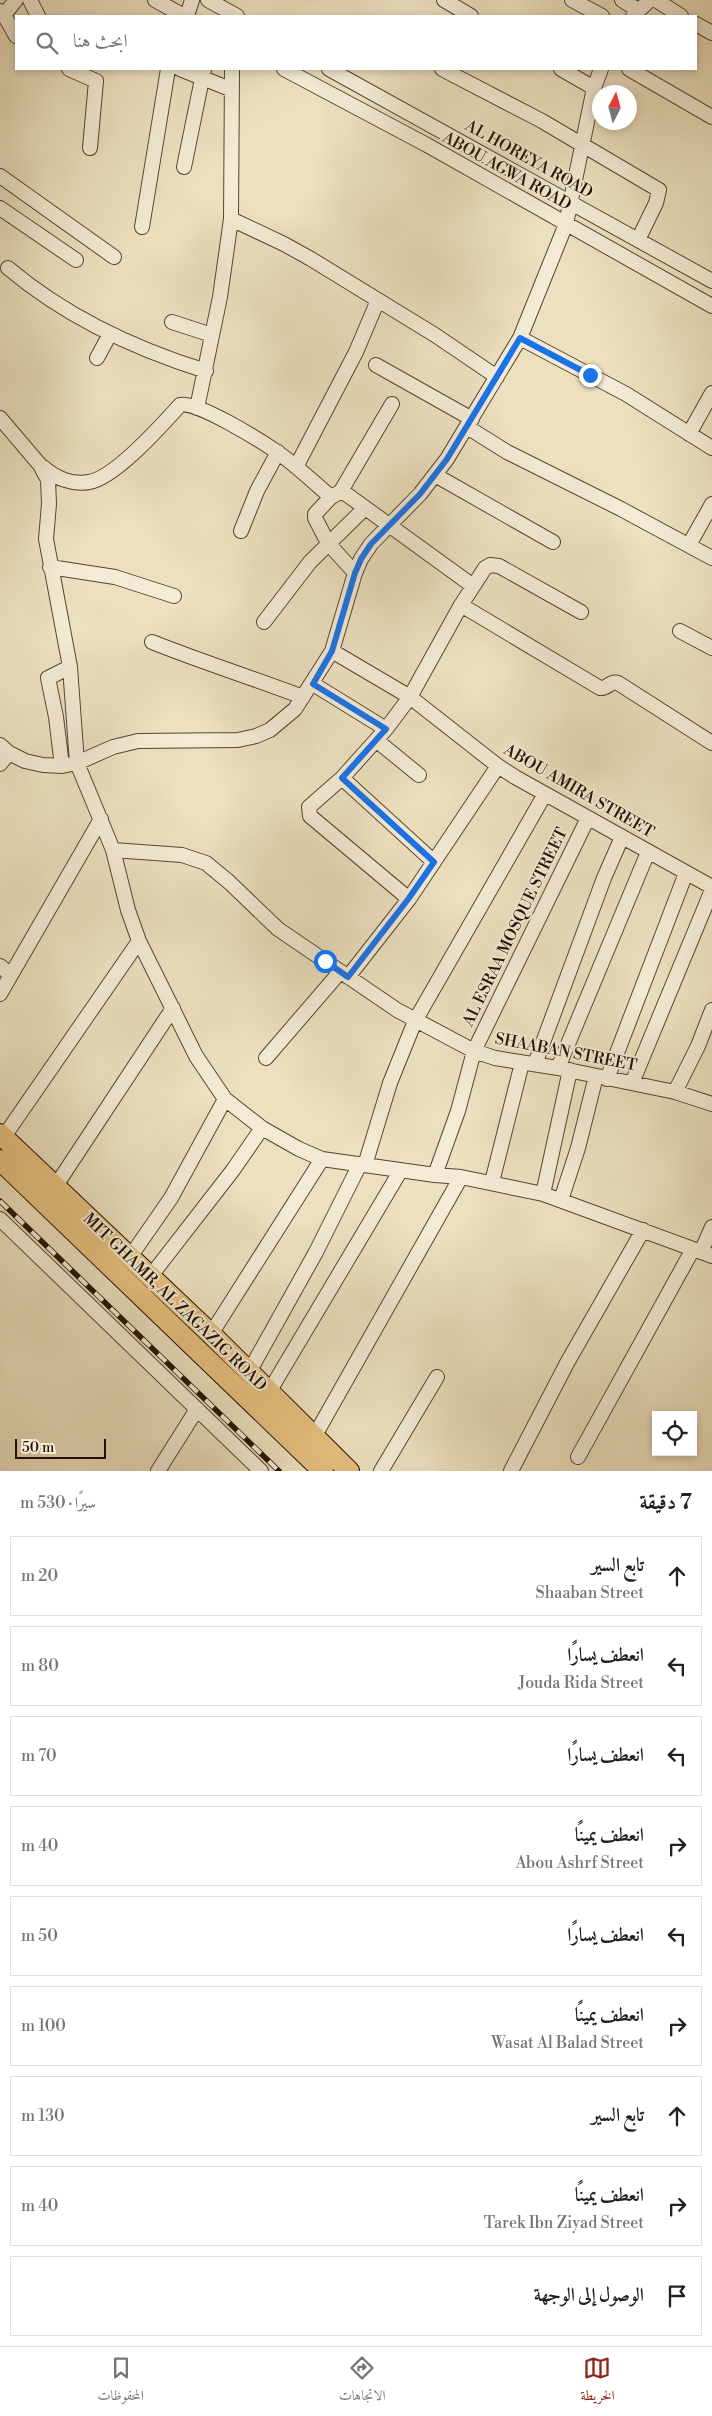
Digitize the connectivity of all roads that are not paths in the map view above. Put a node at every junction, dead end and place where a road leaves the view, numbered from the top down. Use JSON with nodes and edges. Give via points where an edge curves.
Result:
{"nodes":[{"id":1,"x":16,"y":0,"type":"edge"},
{"id":2,"x":30,"y":0,"type":"edge"},
{"id":3,"x":155,"y":0,"type":"edge"},
{"id":4,"x":192,"y":0,"type":"edge"},
{"id":5,"x":208,"y":0,"type":"edge"},
{"id":6,"x":444,"y":0,"type":"edge"},
{"id":7,"x":572,"y":0,"type":"edge"},
{"id":8,"x":622,"y":0,"type":"edge"},
{"id":9,"x":650,"y":0,"type":"edge"},
{"id":10,"x":656,"y":0,"type":"edge"},
{"id":11,"x":2,"y":13,"type":"edge"},
{"id":12,"x":636,"y":13,"type":"edge"},
{"id":13,"x":38,"y":15,"type":"edge"},
{"id":14,"x":184,"y":15,"type":"edge"},
{"id":15,"x":186,"y":15,"type":"edge"},
{"id":16,"x":235,"y":15,"type":"edge"},
{"id":17,"x":470,"y":15,"type":"edge"},
{"id":18,"x":600,"y":15,"type":"edge"},
{"id":19,"x":679,"y":15,"type":"edge"},
{"id":20,"x":697,"y":24,"type":"edge"},
{"id":21,"x":712,"y":32,"type":"edge"},
{"id":22,"x":15,"y":34,"type":"edge"},
{"id":23,"x":71,"y":70,"type":"edge"},
{"id":24,"x":168,"y":70,"type":"edge"},
{"id":25,"x":186,"y":70,"type":"edge"},
{"id":26,"x":232,"y":70,"type":"edge"},
{"id":27,"x":286,"y":70,"type":"edge"},
{"id":28,"x":331,"y":70,"type":"edge"},
{"id":29,"x":444,"y":70,"type":"edge"},
{"id":30,"x":563,"y":70,"type":"edge"},
{"id":31,"x":602,"y":70,"type":"edge"},
{"id":32,"x":630,"y":70,"type":"edge"},
{"id":33,"x":203,"y":73,"type":"edge"},
{"id":34,"x":595,"y":85,"type":"edge"},
{"id":35,"x":592,"y":87,"type":"edge"},
{"id":36,"x":230,"y":89,"type":"junction"},
{"id":37,"x":592,"y":97,"type":"edge"},
{"id":38,"x":712,"y":117,"type":"edge"},
{"id":39,"x":582,"y":144,"type":"junction"},
{"id":40,"x":90,"y":148,"type":"dead end"},
{"id":41,"x":184,"y":167,"type":"dead end"},
{"id":42,"x":0,"y":176,"type":"edge"},
{"id":43,"x":571,"y":202,"type":"junction"},
{"id":44,"x":0,"y":208,"type":"edge"},
{"id":45,"x":231,"y":219,"type":"junction"},
{"id":46,"x":566,"y":224,"type":"junction"},
{"id":47,"x":142,"y":227,"type":"dead end"},
{"id":48,"x":638,"y":240,"type":"junction"},
{"id":49,"x":114,"y":257,"type":"dead end"},
{"id":50,"x":76,"y":260,"type":"dead end"},
{"id":51,"x":8,"y":268,"type":"dead end"},
{"id":52,"x":712,"y":281,"type":"edge"},
{"id":53,"x":378,"y":300,"type":"junction"},
{"id":54,"x":712,"y":306,"type":"edge"},
{"id":55,"x":172,"y":322,"type":"dead end"},
{"id":56,"x":110,"y":334,"type":"junction"},
{"id":57,"x":212,"y":336,"type":"junction"},
{"id":58,"x":520,"y":338,"type":"junction"},
{"id":59,"x":97,"y":358,"type":"dead end"},
{"id":60,"x":376,"y":365,"type":"dead end"},
{"id":61,"x":206,"y":371,"type":"junction"},
{"id":62,"x":497,"y":377,"type":"junction"},
{"id":63,"x":712,"y":393,"type":"edge"},
{"id":64,"x":392,"y":404,"type":"dead end"},
{"id":65,"x":198,"y":408,"type":"junction"},
{"id":66,"x":0,"y":418,"type":"edge"},
{"id":67,"x":469,"y":423,"type":"junction"},
{"id":68,"x":689,"y":434,"type":"junction"},
{"id":69,"x":712,"y":448,"type":"edge"},
{"id":70,"x":278,"y":452,"type":"junction"},
{"id":71,"x":40,"y":465,"type":"junction"},
{"id":72,"x":296,"y":467,"type":"junction"},
{"id":73,"x":435,"y":475,"type":"junction"},
{"id":74,"x":336,"y":494,"type":"junction"},
{"id":75,"x":712,"y":504,"type":"edge"},
{"id":76,"x":364,"y":510,"type":"junction"},
{"id":77,"x":389,"y":527,"type":"junction"},
{"id":78,"x":241,"y":532,"type":"dead end"},
{"id":79,"x":553,"y":542,"type":"dead end"},
{"id":80,"x":328,"y":543,"type":"junction"},
{"id":81,"x":689,"y":545,"type":"junction"},
{"id":82,"x":712,"y":558,"type":"edge"},
{"id":83,"x":50,"y":567,"type":"junction"},
{"id":84,"x":355,"y":573,"type":"junction"},
{"id":85,"x":473,"y":586,"type":"junction"},
{"id":86,"x":174,"y":596,"type":"dead end"},
{"id":87,"x":461,"y":604,"type":"junction"},
{"id":88,"x":581,"y":612,"type":"dead end"},
{"id":89,"x":264,"y":622,"type":"dead end"},
{"id":90,"x":680,"y":631,"type":"dead end"},
{"id":91,"x":152,"y":642,"type":"dead end"},
{"id":92,"x":712,"y":648,"type":"edge"},
{"id":93,"x":332,"y":651,"type":"junction"},
{"id":94,"x":70,"y":667,"type":"junction"},
{"id":95,"x":313,"y":684,"type":"junction"},
{"id":96,"x":303,"y":697,"type":"junction"},
{"id":97,"x":410,"y":697,"type":"junction"},
{"id":98,"x":386,"y":729,"type":"junction"},
{"id":99,"x":376,"y":740,"type":"junction"},
{"id":100,"x":712,"y":743,"type":"edge"},
{"id":101,"x":3,"y":754,"type":"edge"},
{"id":102,"x":77,"y":763,"type":"junction"},
{"id":103,"x":62,"y":766,"type":"junction"},
{"id":104,"x":498,"y":766,"type":"junction"},
{"id":105,"x":419,"y":775,"type":"dead end"},
{"id":106,"x":342,"y":778,"type":"junction"},
{"id":107,"x":545,"y":794,"type":"junction"},
{"id":108,"x":588,"y":818,"type":"junction"},
{"id":109,"x":101,"y":819,"type":"junction"},
{"id":110,"x":622,"y":837,"type":"junction"},
{"id":111,"x":113,"y":850,"type":"junction"},
{"id":112,"x":648,"y":852,"type":"junction"},
{"id":113,"x":434,"y":862,"type":"junction"},
{"id":114,"x":686,"y":873,"type":"junction"},
{"id":115,"x":712,"y":888,"type":"edge"},
{"id":116,"x":409,"y":898,"type":"junction"},
{"id":117,"x":139,"y":941,"type":"junction"},
{"id":118,"x":0,"y":966,"type":"edge"},
{"id":119,"x":344,"y":974,"type":"junction"},
{"id":120,"x":12,"y":975,"type":"junction"},
{"id":121,"x":0,"y":994,"type":"edge"},
{"id":122,"x":173,"y":1008,"type":"junction"},
{"id":123,"x":712,"y":1010,"type":"edge"},
{"id":124,"x":415,"y":1021,"type":"junction"},
{"id":125,"x":474,"y":1051,"type":"junction"},
{"id":126,"x":266,"y":1058,"type":"dead end"},
{"id":127,"x":529,"y":1063,"type":"junction"},
{"id":128,"x":564,"y":1069,"type":"junction"},
{"id":129,"x":602,"y":1078,"type":"junction"},
{"id":130,"x":632,"y":1083,"type":"junction"},
{"id":131,"x":675,"y":1092,"type":"junction"},
{"id":132,"x":225,"y":1099,"type":"junction"},
{"id":133,"x":712,"y":1104,"type":"edge"},
{"id":134,"x":262,"y":1128,"type":"junction"},
{"id":135,"x":2,"y":1136,"type":"edge"},
{"id":136,"x":322,"y":1159,"type":"junction"},
{"id":137,"x":0,"y":1160,"type":"edge"},
{"id":138,"x":363,"y":1164,"type":"junction"},
{"id":139,"x":401,"y":1170,"type":"junction"},
{"id":140,"x":435,"y":1175,"type":"junction"},
{"id":141,"x":460,"y":1177,"type":"junction"},
{"id":142,"x":492,"y":1182,"type":"junction"},
{"id":143,"x":56,"y":1187,"type":"junction"},
{"id":144,"x":543,"y":1194,"type":"junction"},
{"id":145,"x":561,"y":1200,"type":"junction"},
{"id":146,"x":0,"y":1219,"type":"edge"},
{"id":147,"x":712,"y":1227,"type":"edge"},
{"id":148,"x":643,"y":1230,"type":"junction"},
{"id":149,"x":702,"y":1252,"type":"edge"},
{"id":150,"x":130,"y":1257,"type":"junction"},
{"id":151,"x":150,"y":1277,"type":"junction"},
{"id":152,"x":212,"y":1334,"type":"junction"},
{"id":153,"x":249,"y":1372,"type":"junction"},
{"id":154,"x":437,"y":1377,"type":"dead end"},
{"id":155,"x":269,"y":1392,"type":"junction"},
{"id":156,"x":197,"y":1408,"type":"junction"},
{"id":157,"x":314,"y":1437,"type":"junction"},
{"id":158,"x":578,"y":1457,"type":"dead end"},
{"id":159,"x":158,"y":1471,"type":"edge"},
{"id":160,"x":261,"y":1471,"type":"edge"},
{"id":161,"x":323,"y":1471,"type":"edge"},
{"id":162,"x":349,"y":1471,"type":"edge"},
{"id":163,"x":381,"y":1471,"type":"edge"},
{"id":164,"x":511,"y":1471,"type":"edge"}],
"edges":[{"from":1,"to":11,"type":"street"},
{"from":2,"to":13,"type":"street"},
{"from":3,"to":14,"type":"street"},
{"from":4,"to":15,"type":"street"},
{"from":5,"to":16,"type":"street"},
{"from":6,"to":17,"type":"street"},
{"from":7,"to":18,"type":"street"},
{"from":8,"to":12,"type":"street"},
{"from":9,"to":12,"type":"street"},
{"from":10,"to":19,"type":"street"},
{"from":11,"to":22,"type":"street"},
{"from":20,"to":21,"type":"street"},
{"from":23,"to":40,"type":"street","via":[[96,81]]},
{"from":24,"to":47,"type":"street"},
{"from":25,"to":33,"type":"street"},
{"from":26,"to":36,"type":"street"},
{"from":27,"to":46,"type":"street","name":"ABOU AGWA ROAD"},
{"from":28,"to":43,"type":"street","name":"AL HOREYA ROAD"},
{"from":29,"to":39,"type":"street"},
{"from":30,"to":35,"type":"street"},
{"from":31,"to":34,"type":"street"},
{"from":32,"to":38,"type":"street"},
{"from":33,"to":36,"type":"street"},
{"from":33,"to":41,"type":"street"},
{"from":36,"to":45,"type":"street"},
{"from":37,"to":39,"type":"street"},
{"from":39,"to":43,"type":"street"},
{"from":39,"to":48,"type":"street","via":[[659,190]]},
{"from":42,"to":49,"type":"street"},
{"from":43,"to":46,"type":"street"},
{"from":43,"to":48,"type":"street","name":"AL HOREYA ROAD"},
{"from":44,"to":50,"type":"street"},
{"from":45,"to":53,"type":"street","via":[[284,244]]},
{"from":45,"to":57,"type":"street"},
{"from":46,"to":54,"type":"street","name":"ABOU AGWA ROAD"},
{"from":46,"to":58,"type":"street"},
{"from":48,"to":52,"type":"street","name":"AL HOREYA ROAD"},
{"from":51,"to":56,"type":"street"},
{"from":53,"to":62,"type":"street"},
{"from":53,"to":72,"type":"street","via":[[356,352]]},
{"from":55,"to":57,"type":"street"},
{"from":56,"to":59,"type":"street"},
{"from":56,"to":61,"type":"street","via":[[148,352]]},
{"from":57,"to":61,"type":"street"},
{"from":58,"to":62,"type":"street"},
{"from":58,"to":68,"type":"street","via":[[626,394]]},
{"from":60,"to":67,"type":"street"},
{"from":61,"to":65,"type":"street"},
{"from":62,"to":67,"type":"street"},
{"from":63,"to":68,"type":"street"},
{"from":64,"to":74,"type":"street"},
{"from":65,"to":70,"type":"street"},
{"from":65,"to":71,"type":"street","via":[[180,405],[138,448],[109,472],[90,482],[63,480]]},
{"from":66,"to":71,"type":"street"},
{"from":67,"to":73,"type":"street"},
{"from":67,"to":81,"type":"street","via":[[507,452]]},
{"from":68,"to":69,"type":"street"},
{"from":70,"to":72,"type":"street"},
{"from":70,"to":78,"type":"street","via":[[257,491]]},
{"from":71,"to":83,"type":"street","via":[[49,490],[46,539]]},
{"from":72,"to":74,"type":"street"},
{"from":73,"to":77,"type":"street"},
{"from":73,"to":79,"type":"street"},
{"from":74,"to":76,"type":"street"},
{"from":74,"to":80,"type":"street","via":[[314,516]]},
{"from":75,"to":81,"type":"street"},
{"from":76,"to":77,"type":"street"},
{"from":76,"to":80,"type":"street"},
{"from":77,"to":84,"type":"street","via":[[371,544]]},
{"from":77,"to":85,"type":"street"},
{"from":80,"to":84,"type":"street"},
{"from":80,"to":89,"type":"street"},
{"from":81,"to":82,"type":"street"},
{"from":83,"to":86,"type":"street","via":[[115,576]]},
{"from":83,"to":94,"type":"street"},
{"from":84,"to":93,"type":"street"},
{"from":85,"to":87,"type":"street"},
{"from":85,"to":88,"type":"street","via":[[485,568],[499,566]]},
{"from":87,"to":97,"type":"street"},
{"from":87,"to":100,"type":"street","via":[[600,688],[611,682],[618,683]]},
{"from":90,"to":92,"type":"street"},
{"from":91,"to":96,"type":"street"},
{"from":93,"to":95,"type":"street"},
{"from":93,"to":97,"type":"street","name":"ABOU AMIRA STREET"},
{"from":94,"to":102,"type":"street"},
{"from":94,"to":103,"type":"street","via":[[48,678]]},
{"from":95,"to":96,"type":"street"},
{"from":95,"to":98,"type":"street"},
{"from":96,"to":102,"type":"street","via":[[283,722],[256,736],[231,740],[138,741],[113,747]]},
{"from":97,"to":98,"type":"street"},
{"from":97,"to":104,"type":"street","name":"ABOU AMIRA STREET"},
{"from":98,"to":99,"type":"street"},
{"from":99,"to":105,"type":"street"},
{"from":99,"to":106,"type":"street"},
{"from":101,"to":103,"type":"street","via":[[34,763]]},
{"from":102,"to":103,"type":"street"},
{"from":102,"to":109,"type":"street"},
{"from":104,"to":107,"type":"street","name":"ABOU AMIRA STREET"},
{"from":104,"to":113,"type":"street"},
{"from":106,"to":113,"type":"street"},
{"from":106,"to":116,"type":"street","via":[[309,807],[310,816]]},
{"from":107,"to":108,"type":"street","name":"ABOU AMIRA STREET"},
{"from":107,"to":124,"type":"street"},
{"from":108,"to":110,"type":"street","name":"ABOU AMIRA STREET"},
{"from":108,"to":125,"type":"street","name":"AL ESRAA MOSQUE STREET"},
{"from":109,"to":111,"type":"street"},
{"from":109,"to":120,"type":"street"},
{"from":110,"to":112,"type":"street","name":"ABOU AMIRA STREET"},
{"from":110,"to":127,"type":"street"},
{"from":111,"to":117,"type":"street"},
{"from":111,"to":119,"type":"street","name":"SHAABAN STREET","via":[[182,855],[206,863],[278,929]]},
{"from":112,"to":114,"type":"street","name":"ABOU AMIRA STREET"},
{"from":112,"to":128,"type":"street"},
{"from":113,"to":116,"type":"street"},
{"from":114,"to":115,"type":"street","name":"ABOU AMIRA STREET"},
{"from":114,"to":129,"type":"street"},
{"from":115,"to":130,"type":"street"},
{"from":116,"to":119,"type":"street"},
{"from":117,"to":122,"type":"street"},
{"from":117,"to":135,"type":"street"},
{"from":118,"to":120,"type":"street"},
{"from":119,"to":124,"type":"street","name":"SHAABAN STREET"},
{"from":119,"to":126,"type":"street"},
{"from":120,"to":121,"type":"street"},
{"from":122,"to":132,"type":"street","via":[[196,1056]]},
{"from":122,"to":143,"type":"street"},
{"from":123,"to":131,"type":"street"},
{"from":124,"to":125,"type":"street","name":"SHAABAN STREET"},
{"from":124,"to":138,"type":"street"},
{"from":125,"to":127,"type":"street","name":"SHAABAN STREET","via":[[494,1058]]},
{"from":125,"to":140,"type":"street","name":"AL ESRAA MOSQUE STREET","via":[[458,1111]]},
{"from":127,"to":128,"type":"street","name":"SHAABAN STREET"},
{"from":127,"to":142,"type":"street"},
{"from":128,"to":129,"type":"street","name":"SHAABAN STREET"},
{"from":128,"to":144,"type":"street"},
{"from":129,"to":130,"type":"street","name":"SHAABAN STREET"},
{"from":129,"to":145,"type":"street"},
{"from":130,"to":131,"type":"street","name":"SHAABAN STREET"},
{"from":131,"to":133,"type":"street","name":"SHAABAN STREET"},
{"from":132,"to":134,"type":"street"},
{"from":132,"to":150,"type":"street","via":[[171,1198]]},
{"from":134,"to":136,"type":"street"},
{"from":134,"to":151,"type":"street"},
{"from":135,"to":143,"type":"highway","name":"MIT GHAMR, AL ZAGAZIG ROAD"},
{"from":136,"to":138,"type":"street"},
{"from":136,"to":152,"type":"street"},
{"from":137,"to":161,"type":"highway","name":"MIT GHAMR, AL ZAGAZIG ROAD"},
{"from":138,"to":139,"type":"street"},
{"from":138,"to":153,"type":"street"},
{"from":139,"to":140,"type":"street"},
{"from":139,"to":155,"type":"street"},
{"from":140,"to":141,"type":"street"},
{"from":141,"to":142,"type":"street"},
{"from":141,"to":157,"type":"street"},
{"from":142,"to":144,"type":"street"},
{"from":143,"to":150,"type":"highway","name":"MIT GHAMR, AL ZAGAZIG ROAD"},
{"from":144,"to":145,"type":"street"},
{"from":145,"to":148,"type":"street"},
{"from":146,"to":156,"type":"street"},
{"from":147,"to":149,"type":"street"},
{"from":148,"to":149,"type":"street"},
{"from":148,"to":164,"type":"street","via":[[567,1363]]},
{"from":149,"to":158,"type":"street"},
{"from":150,"to":151,"type":"highway","name":"MIT GHAMR, AL ZAGAZIG ROAD"},
{"from":151,"to":152,"type":"highway","name":"MIT GHAMR, AL ZAGAZIG ROAD"},
{"from":152,"to":153,"type":"highway","name":"MIT GHAMR, AL ZAGAZIG ROAD"},
{"from":153,"to":155,"type":"highway","name":"MIT GHAMR, AL ZAGAZIG ROAD"},
{"from":154,"to":163,"type":"street"},
{"from":155,"to":157,"type":"highway","name":"MIT GHAMR, AL ZAGAZIG ROAD"},
{"from":156,"to":159,"type":"street"},
{"from":156,"to":160,"type":"street"},
{"from":157,"to":162,"type":"highway","name":"MIT GHAMR, AL ZAGAZIG ROAD"}]}
